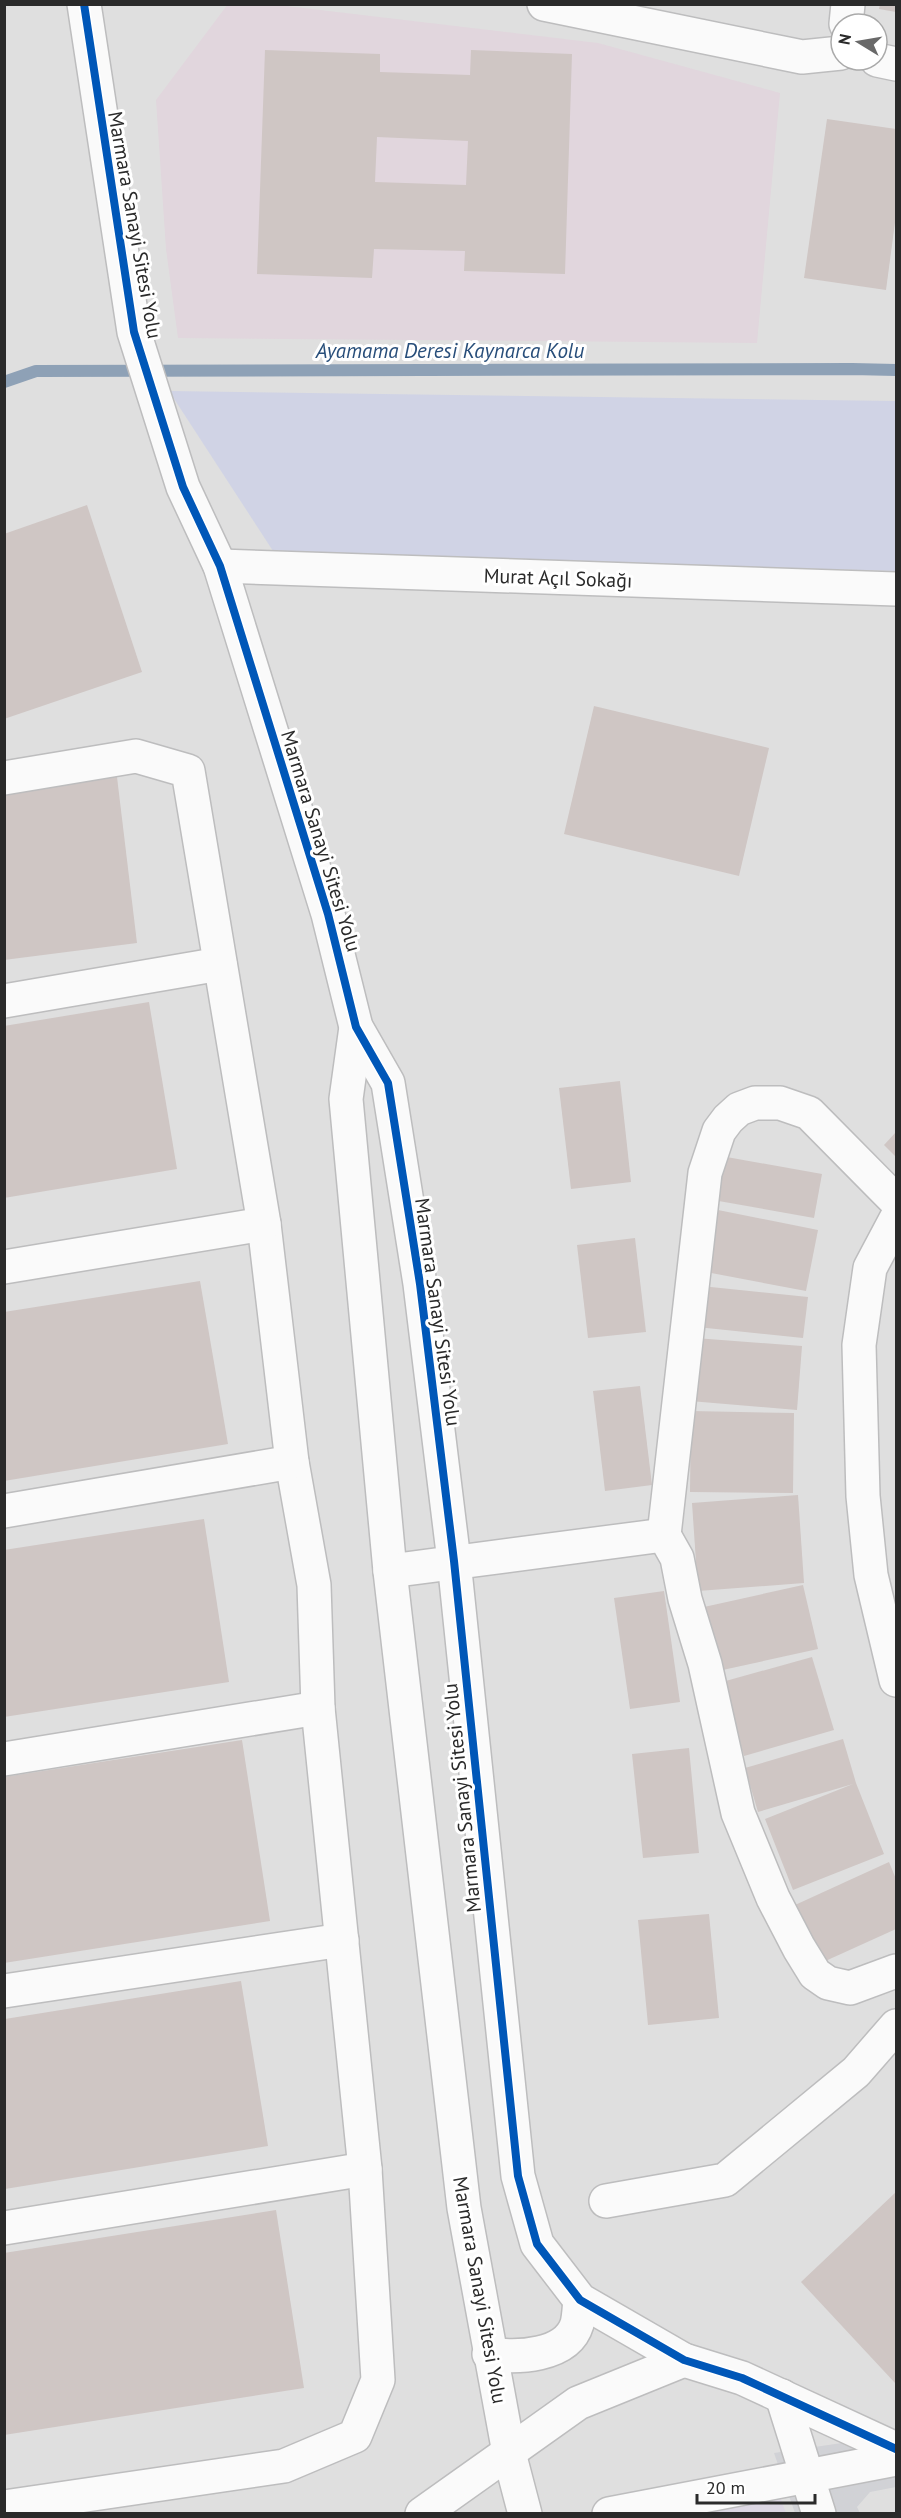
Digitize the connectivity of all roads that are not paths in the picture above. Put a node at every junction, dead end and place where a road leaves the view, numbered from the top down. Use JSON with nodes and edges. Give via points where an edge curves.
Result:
{"nodes":[{"id":1,"x":84,"y":4,"type":"edge"},
{"id":2,"x":544,"y":4,"type":"edge"},
{"id":3,"x":602,"y":10,"type":"edge"},
{"id":4,"x":829,"y":54,"type":"edge"},
{"id":5,"x":220,"y":566,"type":"junction"},
{"id":6,"x":897,"y":589,"type":"edge"},
{"id":7,"x":4,"y":778,"type":"edge"},
{"id":8,"x":220,"y":964,"type":"junction"},
{"id":9,"x":4,"y":1001,"type":"edge"},
{"id":10,"x":356,"y":1027,"type":"junction"},
{"id":11,"x":897,"y":1201,"type":"edge"},
{"id":12,"x":897,"y":1219,"type":"edge"},
{"id":13,"x":264,"y":1224,"type":"junction"},
{"id":14,"x":4,"y":1268,"type":"edge"},
{"id":15,"x":292,"y":1462,"type":"junction"},
{"id":16,"x":4,"y":1511,"type":"edge"},
{"id":17,"x":664,"y":1535,"type":"junction"},
{"id":18,"x":454,"y":1561,"type":"junction"},
{"id":19,"x":390,"y":1571,"type":"junction"},
{"id":20,"x":897,"y":1680,"type":"edge"},
{"id":21,"x":318,"y":1708,"type":"junction"},
{"id":22,"x":4,"y":1759,"type":"edge"},
{"id":23,"x":342,"y":1940,"type":"junction"},
{"id":24,"x":897,"y":1971,"type":"edge"},
{"id":25,"x":4,"y":1991,"type":"edge"},
{"id":26,"x":897,"y":2026,"type":"edge"},
{"id":27,"x":364,"y":2169,"type":"junction"},
{"id":28,"x":606,"y":2201,"type":"dead end"},
{"id":29,"x":4,"y":2228,"type":"edge"},
{"id":30,"x":580,"y":2300,"type":"junction"},
{"id":31,"x":489,"y":2354,"type":"junction"},
{"id":32,"x":684,"y":2361,"type":"junction"},
{"id":33,"x":782,"y":2396,"type":"junction"},
{"id":34,"x":897,"y":2449,"type":"edge"},
{"id":35,"x":509,"y":2453,"type":"junction"},
{"id":36,"x":897,"y":2459,"type":"edge"},
{"id":37,"x":805,"y":2476,"type":"junction"},
{"id":38,"x":4,"y":2506,"type":"edge"},
{"id":39,"x":422,"y":2514,"type":"edge"},
{"id":40,"x":525,"y":2514,"type":"edge"},
{"id":41,"x":609,"y":2514,"type":"edge"},
{"id":42,"x":819,"y":2514,"type":"edge"}],
"edges":[{"from":1,"to":5,"type":"street","name":"Marmara Sanayi Sitesi Yolu","via":[[134,332],[183,487]]},
{"from":2,"to":3,"type":"street"},
{"from":3,"to":4,"type":"street","via":[[802,57]]},
{"from":5,"to":6,"type":"street","name":"Murat Açıl Sokağı"},
{"from":5,"to":10,"type":"street","name":"Marmara Sanayi Sitesi Yolu","via":[[328,914]]},
{"from":7,"to":8,"type":"street","via":[[136,756],[188,771]]},
{"from":8,"to":9,"type":"street"},
{"from":8,"to":13,"type":"street"},
{"from":10,"to":18,"type":"street","name":"Marmara Sanayi Sitesi Yolu","via":[[388,1083],[420,1284]]},
{"from":10,"to":19,"type":"street","name":"Marmara Sanayi Sitesi Yolu","via":[[346,1099]]},
{"from":11,"to":17,"type":"street","via":[[809,1113],[780,1102],[755,1103],[739,1109],[719,1131],[705,1173]]},
{"from":12,"to":20,"type":"street","via":[[870,1268],[859,1346],[863,1496],[871,1575]]},
{"from":13,"to":14,"type":"street"},
{"from":13,"to":15,"type":"street"},
{"from":15,"to":16,"type":"street"},
{"from":15,"to":21,"type":"street","via":[[314,1585]]},
{"from":17,"to":18,"type":"street"},
{"from":17,"to":24,"type":"street","via":[[677,1558],[738,1813],[773,1898],[799,1948],[815,1974],[828,1983],[850,1988]]},
{"from":18,"to":19,"type":"street"},
{"from":18,"to":30,"type":"street","name":"Marmara Sanayi Sitesi Yolu","via":[[518,2176],[537,2244]]},
{"from":19,"to":31,"type":"street","name":"Marmara Sanayi Sitesi Yolu","via":[[464,2208]]},
{"from":21,"to":22,"type":"street"},
{"from":21,"to":23,"type":"street"},
{"from":23,"to":25,"type":"street"},
{"from":23,"to":27,"type":"street"},
{"from":26,"to":28,"type":"street","via":[[856,2072],[725,2180]]},
{"from":27,"to":29,"type":"street"},
{"from":27,"to":38,"type":"street","via":[[378,2380],[355,2436],[284,2466]]},
{"from":30,"to":31,"type":"street","via":[[576,2326],[564,2342],[535,2356]]},
{"from":30,"to":32,"type":"street","name":"Marmara Sanayi Sitesi Yolu"},
{"from":31,"to":35,"type":"street","name":"Marmara Sanayi Sitesi Yolu"},
{"from":32,"to":33,"type":"street","name":"Marmara Sanayi Sitesi Yolu","via":[[742,2378]]},
{"from":32,"to":35,"type":"street","via":[[578,2403]]},
{"from":33,"to":34,"type":"street","name":"Marmara Sanayi Sitesi Yolu"},
{"from":33,"to":37,"type":"street"},
{"from":35,"to":39,"type":"street"},
{"from":35,"to":40,"type":"street","name":"Marmara Sanayi Sitesi Yolu"},
{"from":36,"to":37,"type":"street"},
{"from":37,"to":41,"type":"street"},
{"from":37,"to":42,"type":"street"}]}
